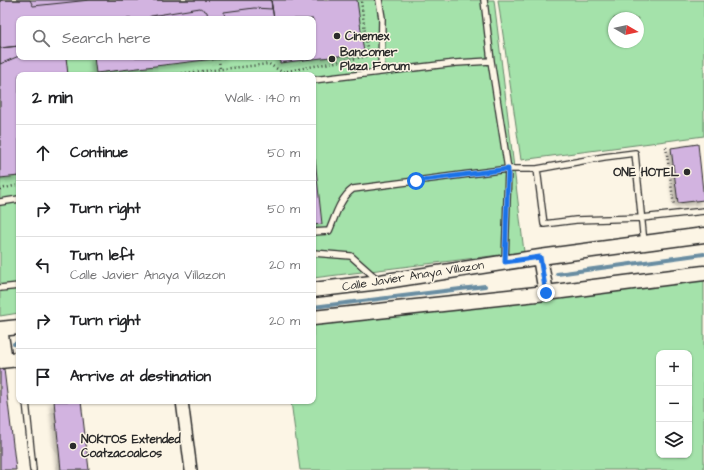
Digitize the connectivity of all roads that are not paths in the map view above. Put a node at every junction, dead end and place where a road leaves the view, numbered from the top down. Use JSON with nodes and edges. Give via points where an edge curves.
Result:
{"nodes":[{"id":1,"x":379,"y":0,"type":"edge"},
{"id":2,"x":484,"y":0,"type":"edge"},
{"id":3,"x":491,"y":61,"type":"junction"},
{"id":4,"x":381,"y":72,"type":"junction"},
{"id":5,"x":316,"y":80,"type":"edge"},
{"id":6,"x":508,"y":169,"type":"junction"},
{"id":7,"x":537,"y":169,"type":"junction"},
{"id":8,"x":16,"y":199,"type":"edge"},
{"id":9,"x":0,"y":202,"type":"edge"},
{"id":10,"x":704,"y":211,"type":"edge"},
{"id":11,"x":642,"y":218,"type":"junction"},
{"id":12,"x":316,"y":232,"type":"edge"},
{"id":13,"x":704,"y":235,"type":"edge"},
{"id":14,"x":644,"y":243,"type":"junction"},
{"id":15,"x":316,"y":254,"type":"edge"},
{"id":16,"x":540,"y":257,"type":"junction"},
{"id":17,"x":505,"y":262,"type":"junction"},
{"id":18,"x":704,"y":273,"type":"edge"},
{"id":19,"x":380,"y":282,"type":"junction"},
{"id":20,"x":16,"y":286,"type":"edge"},
{"id":21,"x":0,"y":288,"type":"edge"},
{"id":22,"x":316,"y":290,"type":"edge"},
{"id":23,"x":546,"y":293,"type":"junction"},
{"id":24,"x":316,"y":318,"type":"edge"},
{"id":25,"x":16,"y":327,"type":"edge"},
{"id":26,"x":0,"y":329,"type":"edge"},
{"id":27,"x":16,"y":359,"type":"edge"},
{"id":28,"x":2,"y":361,"type":"edge"},
{"id":29,"x":26,"y":404,"type":"edge"},
{"id":30,"x":182,"y":404,"type":"edge"},
{"id":31,"x":33,"y":470,"type":"edge"},
{"id":32,"x":191,"y":470,"type":"edge"}],
"edges":[{"from":1,"to":4,"type":"lane","via":[[382,18]]},
{"from":2,"to":3,"type":"lane"},
{"from":3,"to":4,"type":"lane"},
{"from":3,"to":6,"type":"lane"},
{"from":4,"to":5,"type":"lane"},
{"from":6,"to":7,"type":"lane"},
{"from":6,"to":12,"type":"lane","via":[[353,189],[341,203],[329,231]]},
{"from":6,"to":17,"type":"lane"},
{"from":7,"to":11,"type":"lane","via":[[544,224],[576,220]]},
{"from":7,"to":11,"type":"lane","via":[[635,153]]},
{"from":8,"to":9,"type":"lane"},
{"from":10,"to":11,"type":"lane"},
{"from":11,"to":14,"type":"lane"},
{"from":13,"to":14,"type":"street","name":"Calle Javier Anaya Villazon"},
{"from":14,"to":16,"type":"street","name":"Calle Javier Anaya Villazon"},
{"from":15,"to":19,"type":"lane","via":[[351,256]]},
{"from":16,"to":17,"type":"street","name":"Calle Javier Anaya Villazon"},
{"from":16,"to":23,"type":"street"},
{"from":17,"to":19,"type":"street","name":"Calle Javier Anaya Villazon"},
{"from":18,"to":23,"type":"street"},
{"from":19,"to":22,"type":"street","name":"Calle Javier Anaya Villazon"},
{"from":20,"to":21,"type":"lane"},
{"from":23,"to":24,"type":"street"},
{"from":25,"to":26,"type":"street"},
{"from":26,"to":28,"type":"street"},
{"from":27,"to":28,"type":"street"},
{"from":29,"to":31,"type":"lane"},
{"from":30,"to":32,"type":"street"}]}
